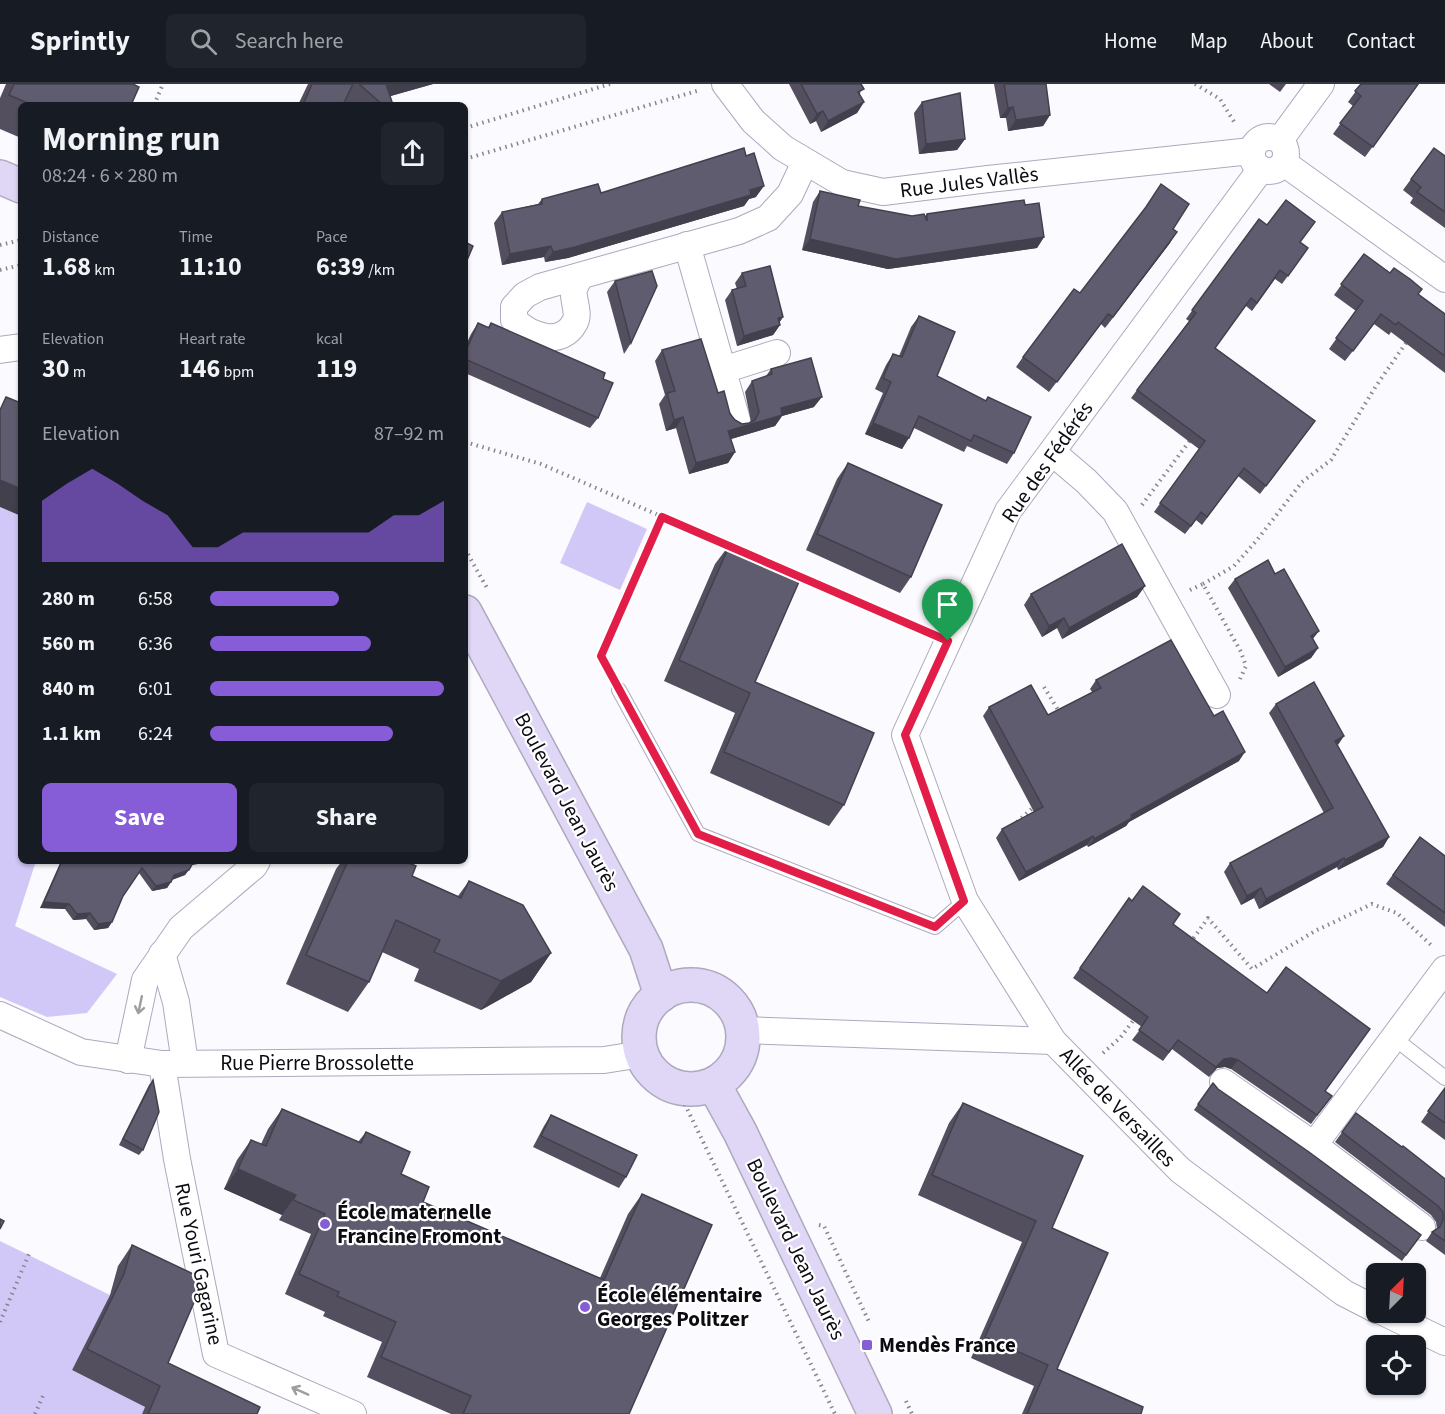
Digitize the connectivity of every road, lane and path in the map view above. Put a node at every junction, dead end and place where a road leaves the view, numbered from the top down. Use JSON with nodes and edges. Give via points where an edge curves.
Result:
{"nodes":[{"id":1,"x":164,"y":84,"type":"edge"},
{"id":2,"x":610,"y":84,"type":"edge"},
{"id":3,"x":1195,"y":84,"type":"edge"},
{"id":4,"x":1321,"y":84,"type":"edge"},
{"id":5,"x":717,"y":86,"type":"edge"},
{"id":6,"x":155,"y":102,"type":"edge"},
{"id":7,"x":468,"y":127,"type":"edge"},
{"id":8,"x":1266,"y":154,"type":"junction"},
{"id":9,"x":468,"y":158,"type":"edge"},
{"id":10,"x":805,"y":162,"type":"junction"},
{"id":11,"x":0,"y":177,"type":"edge"},
{"id":12,"x":18,"y":185,"type":"edge"},
{"id":13,"x":18,"y":241,"type":"edge"},
{"id":14,"x":0,"y":245,"type":"edge"},
{"id":15,"x":687,"y":245,"type":"junction"},
{"id":16,"x":18,"y":266,"type":"edge"},
{"id":17,"x":0,"y":270,"type":"edge"},
{"id":18,"x":580,"y":276,"type":"dead end"},
{"id":19,"x":1445,"y":279,"type":"edge"},
{"id":20,"x":1410,"y":338,"type":"edge"},
{"id":21,"x":18,"y":347,"type":"edge"},
{"id":22,"x":0,"y":350,"type":"edge"},
{"id":23,"x":777,"y":353,"type":"dead end"},
{"id":24,"x":723,"y":370,"type":"junction"},
{"id":25,"x":736,"y":420,"type":"edge"},
{"id":26,"x":1192,"y":438,"type":"edge"},
{"id":27,"x":468,"y":443,"type":"edge"},
{"id":28,"x":1052,"y":452,"type":"junction"},
{"id":29,"x":662,"y":517,"type":"junction"},
{"id":30,"x":1124,"y":527,"type":"junction"},
{"id":31,"x":736,"y":549,"type":"edge"},
{"id":32,"x":789,"y":572,"type":"edge"},
{"id":33,"x":1203,"y":584,"type":"dead end"},
{"id":34,"x":468,"y":618,"type":"edge"},
{"id":35,"x":948,"y":641,"type":"junction"},
{"id":36,"x":1044,"y":687,"type":"dead end"},
{"id":37,"x":619,"y":690,"type":"joint"},
{"id":38,"x":1218,"y":695,"type":"dead end"},
{"id":39,"x":1060,"y":715,"type":"edge"},
{"id":40,"x":1044,"y":798,"type":"edge"},
{"id":41,"x":1010,"y":828,"type":"edge"},
{"id":42,"x":255,"y":864,"type":"edge"},
{"id":43,"x":964,"y":901,"type":"junction"},
{"id":44,"x":1188,"y":945,"type":"edge"},
{"id":45,"x":162,"y":954,"type":"junction"},
{"id":46,"x":1441,"y":960,"type":"edge"},
{"id":47,"x":661,"y":995,"type":"junction"},
{"id":48,"x":1141,"y":1010,"type":"edge"},
{"id":49,"x":0,"y":1015,"type":"edge"},
{"id":50,"x":743,"y":1030,"type":"junction"},
{"id":51,"x":1394,"y":1038,"type":"junction"},
{"id":52,"x":1053,"y":1041,"type":"junction"},
{"id":53,"x":642,"y":1054,"type":"junction"},
{"id":54,"x":128,"y":1060,"type":"junction"},
{"id":55,"x":173,"y":1064,"type":"junction"},
{"id":56,"x":1082,"y":1071,"type":"junction"},
{"id":57,"x":1445,"y":1078,"type":"edge"},
{"id":58,"x":1223,"y":1082,"type":"dead end"},
{"id":59,"x":714,"y":1085,"type":"junction"},
{"id":60,"x":677,"y":1088,"type":"junction"},
{"id":61,"x":1314,"y":1145,"type":"junction"},
{"id":62,"x":1422,"y":1227,"type":"dead end"},
{"id":63,"x":29,"y":1254,"type":"dead end"},
{"id":64,"x":1366,"y":1304,"type":"edge"},
{"id":65,"x":0,"y":1322,"type":"edge"},
{"id":66,"x":1406,"y":1323,"type":"edge"},
{"id":67,"x":1445,"y":1342,"type":"edge"},
{"id":68,"x":43,"y":1396,"type":"dead end"},
{"id":69,"x":35,"y":1414,"type":"edge"},
{"id":70,"x":353,"y":1414,"type":"edge"},
{"id":71,"x":835,"y":1414,"type":"edge"},
{"id":72,"x":875,"y":1414,"type":"edge"}],
"edges":[{"from":1,"to":6,"type":"path"},
{"from":2,"to":7,"type":"path"},
{"from":3,"to":8,"type":"path","via":[[1220,99],[1238,129]]},
{"from":4,"to":8,"type":"street","name":"Rue des Fédérés"},
{"from":5,"to":9,"type":"path"},
{"from":5,"to":10,"type":"street","name":"Rue Jules Vallès","via":[[783,148]]},
{"from":8,"to":10,"type":"street","name":"Rue Jules Vallès","via":[[883,192],[842,183]]},
{"from":8,"to":19,"type":"street"},
{"from":8,"to":28,"type":"street","name":"Rue des Fédérés"},
{"from":10,"to":15,"type":"street","via":[[790,194],[768,218],[740,231]]},
{"from":11,"to":12,"type":"street"},
{"from":13,"to":14,"type":"path"},
{"from":15,"to":18,"type":"street"},
{"from":15,"to":24,"type":"street"},
{"from":16,"to":17,"type":"path"},
{"from":20,"to":33,"type":"path","via":[[1331,460],[1302,482],[1234,566]]},
{"from":21,"to":22,"type":"street"},
{"from":23,"to":24,"type":"street"},
{"from":24,"to":25,"type":"street"},
{"from":26,"to":30,"type":"path"},
{"from":27,"to":29,"type":"path","via":[[541,464]]},
{"from":28,"to":30,"type":"street","via":[[1108,503]]},
{"from":28,"to":35,"type":"street","name":"Rue des Fédérés","via":[[1008,511]]},
{"from":29,"to":31,"type":"path"},
{"from":29,"to":37,"type":"path","via":[[601,656]]},
{"from":30,"to":38,"type":"street"},
{"from":32,"to":35,"type":"path"},
{"from":34,"to":47,"type":"street","name":"Boulevard Jean Jaurès","via":[[646,949]]},
{"from":35,"to":43,"type":"street","name":"Rue des Fédérés","via":[[905,735]]},
{"from":36,"to":39,"type":"path"},
{"from":37,"to":43,"type":"lane","via":[[698,834],[935,927]]},
{"from":40,"to":41,"type":"path"},
{"from":42,"to":45,"type":"street","via":[[182,928]]},
{"from":43,"to":52,"type":"street","name":"Rue des Fédérés"},
{"from":44,"to":46,"type":"path","via":[[1208,918],[1252,969],[1315,931],[1372,904],[1397,913]]},
{"from":45,"to":54,"type":"street","one_way":true,"via":[[145,980]]},
{"from":45,"to":55,"type":"street","name":"Rue Youri Gagarine","via":[[176,1002]]},
{"from":46,"to":51,"type":"street"},
{"from":47,"to":50,"type":"street","via":[[677,987],[694,985],[712,989],[738,1013]]},
{"from":47,"to":53,"type":"street","via":[[641,1021]]},
{"from":48,"to":56,"type":"path","via":[[1120,1038]]},
{"from":49,"to":54,"type":"street","name":"Rue Pierre Brossolette","via":[[81,1052]]},
{"from":50,"to":52,"type":"street","name":"Allée de Versailles"},
{"from":50,"to":59,"type":"street","via":[[743,1048],[736,1064]]},
{"from":51,"to":57,"type":"lane"},
{"from":51,"to":61,"type":"street"},
{"from":52,"to":56,"type":"street","name":"Allée de Versailles"},
{"from":53,"to":55,"type":"street","name":"Rue Pierre Brossolette","via":[[604,1060]]},
{"from":53,"to":60,"type":"street","via":[[661,1081]]},
{"from":54,"to":55,"type":"street","name":"Rue Pierre Brossolette"},
{"from":70,"to":55,"type":"street","name":"Rue Youri Gagarine","one_way":true,"via":[[216,1354],[177,1159]]},
{"from":56,"to":64,"type":"street","name":"Allée de Versailles","via":[[1180,1170],[1344,1293]]},
{"from":58,"to":61,"type":"street"},
{"from":59,"to":60,"type":"street","via":[[693,1090]]},
{"from":59,"to":72,"type":"street","name":"Boulevard Jean Jaurès"},
{"from":60,"to":71,"type":"path"},
{"from":61,"to":62,"type":"street"},
{"from":63,"to":65,"type":"path"},
{"from":66,"to":67,"type":"street"},
{"from":68,"to":69,"type":"path"}]}
